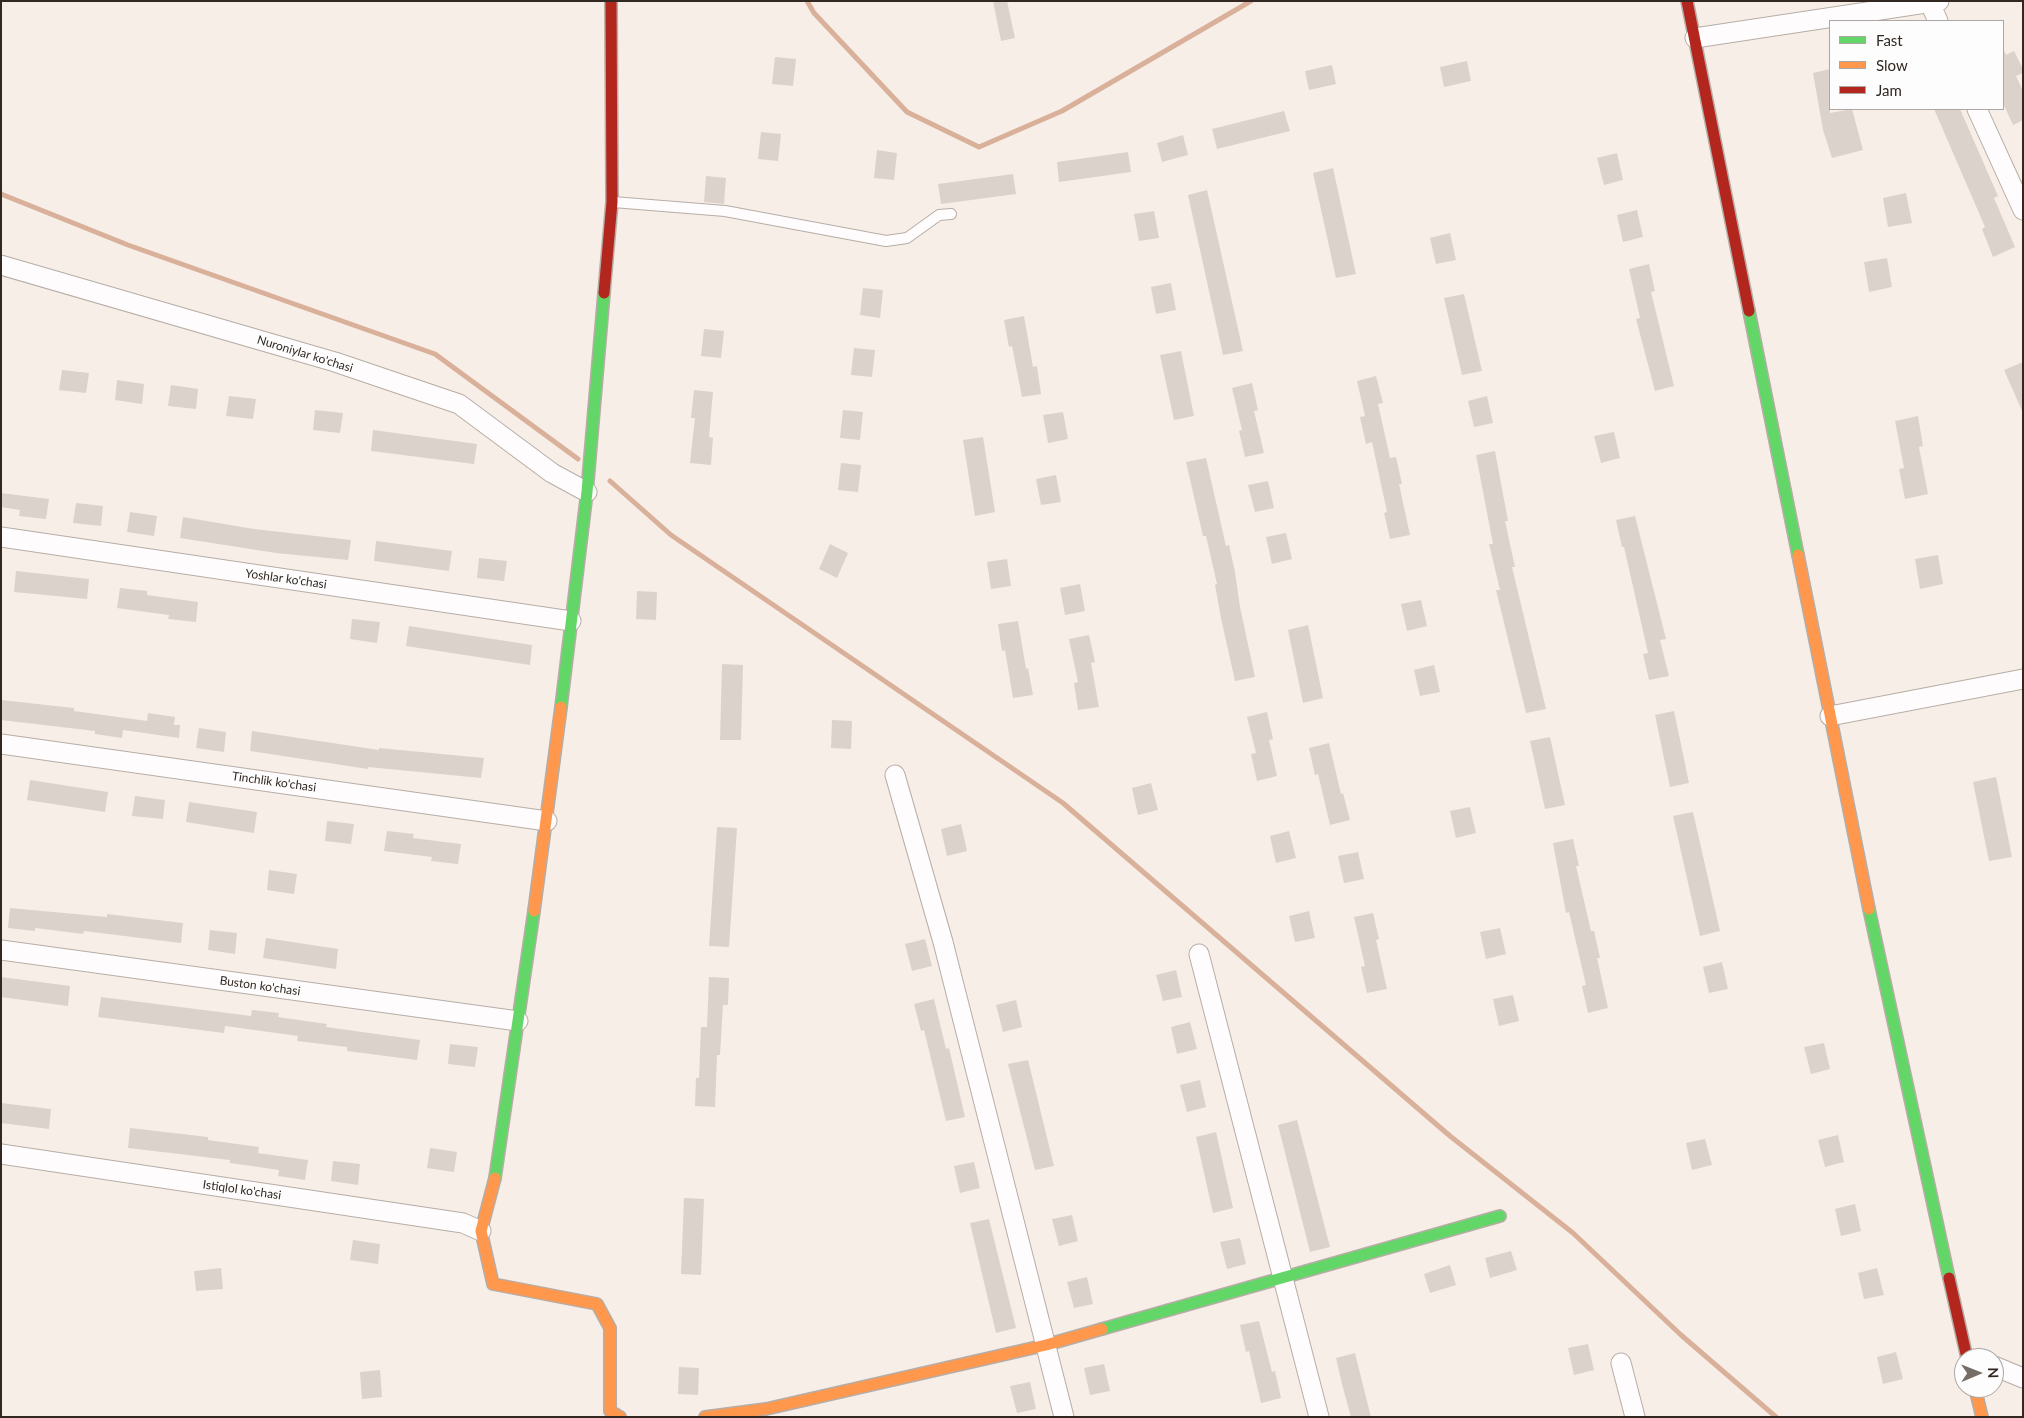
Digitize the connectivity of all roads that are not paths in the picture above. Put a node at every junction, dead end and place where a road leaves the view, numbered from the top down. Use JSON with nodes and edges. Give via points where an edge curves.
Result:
{"nodes":[{"id":1,"x":612,"y":1,"type":"edge"},
{"id":2,"x":1687,"y":1,"type":"edge"},
{"id":3,"x":1933,"y":2,"type":"edge"},
{"id":4,"x":1938,"y":20,"type":"edge"},
{"id":5,"x":1694,"y":38,"type":"junction"},
{"id":6,"x":1977,"y":110,"type":"edge"},
{"id":7,"x":612,"y":202,"type":"junction"},
{"id":8,"x":2023,"y":210,"type":"edge"},
{"id":9,"x":951,"y":214,"type":"dead end"},
{"id":10,"x":1,"y":265,"type":"edge"},
{"id":11,"x":587,"y":492,"type":"junction"},
{"id":12,"x":1,"y":537,"type":"edge"},
{"id":13,"x":571,"y":621,"type":"junction"},
{"id":14,"x":2023,"y":679,"type":"edge"},
{"id":15,"x":1830,"y":716,"type":"junction"},
{"id":16,"x":1,"y":744,"type":"edge"},
{"id":17,"x":895,"y":774,"type":"dead end"},
{"id":18,"x":547,"y":821,"type":"junction"},
{"id":19,"x":1,"y":950,"type":"edge"},
{"id":20,"x":1199,"y":954,"type":"dead end"},
{"id":21,"x":518,"y":1021,"type":"junction"},
{"id":22,"x":1,"y":1154,"type":"edge"},
{"id":23,"x":1500,"y":1216,"type":"dead end"},
{"id":24,"x":481,"y":1231,"type":"junction"},
{"id":25,"x":1284,"y":1278,"type":"junction"},
{"id":26,"x":1046,"y":1345,"type":"junction"},
{"id":27,"x":1967,"y":1348,"type":"edge"},
{"id":28,"x":1621,"y":1363,"type":"dead end"},
{"id":29,"x":2004,"y":1370,"type":"edge"},
{"id":30,"x":2023,"y":1378,"type":"edge"},
{"id":31,"x":1977,"y":1398,"type":"edge"},
{"id":32,"x":767,"y":1413,"type":"edge"},
{"id":33,"x":620,"y":1417,"type":"edge"},
{"id":34,"x":705,"y":1417,"type":"edge"},
{"id":35,"x":1064,"y":1417,"type":"edge"},
{"id":36,"x":1319,"y":1417,"type":"edge"},
{"id":37,"x":1635,"y":1417,"type":"edge"},
{"id":38,"x":1982,"y":1417,"type":"edge"}],
"edges":[{"from":1,"to":7,"type":"street"},
{"from":2,"to":5,"type":"street"},
{"from":3,"to":4,"type":"street"},
{"from":3,"to":5,"type":"street"},
{"from":5,"to":15,"type":"street"},
{"from":6,"to":8,"type":"street"},
{"from":7,"to":9,"type":"lane","via":[[725,210],[886,242],[907,238],[939,215]]},
{"from":7,"to":11,"type":"street"},
{"from":10,"to":11,"type":"street","name":"Nuroniylar ko'chasi","via":[[335,362],[459,404],[552,473]]},
{"from":11,"to":13,"type":"street"},
{"from":12,"to":13,"type":"street","name":"Yoshlar ko'chasi"},
{"from":13,"to":18,"type":"street"},
{"from":14,"to":15,"type":"street"},
{"from":15,"to":27,"type":"street","via":[[1884,984]]},
{"from":16,"to":18,"type":"street","name":"Tinchlik ko'chasi"},
{"from":17,"to":26,"type":"street","via":[[943,942]]},
{"from":18,"to":21,"type":"street"},
{"from":19,"to":21,"type":"street","name":"Buston ko'chasi"},
{"from":20,"to":25,"type":"street"},
{"from":21,"to":24,"type":"street","via":[[494,1188]]},
{"from":22,"to":24,"type":"street","name":"Istiqlol ko'chasi","via":[[463,1223]]},
{"from":23,"to":25,"type":"street"},
{"from":24,"to":33,"type":"street","via":[[493,1284],[598,1304],[610,1328],[610,1411]]},
{"from":25,"to":26,"type":"street"},
{"from":25,"to":36,"type":"street"},
{"from":26,"to":32,"type":"street"},
{"from":26,"to":35,"type":"street"},
{"from":28,"to":37,"type":"street"},
{"from":29,"to":30,"type":"street"},
{"from":31,"to":38,"type":"street"},
{"from":32,"to":34,"type":"street"}]}
